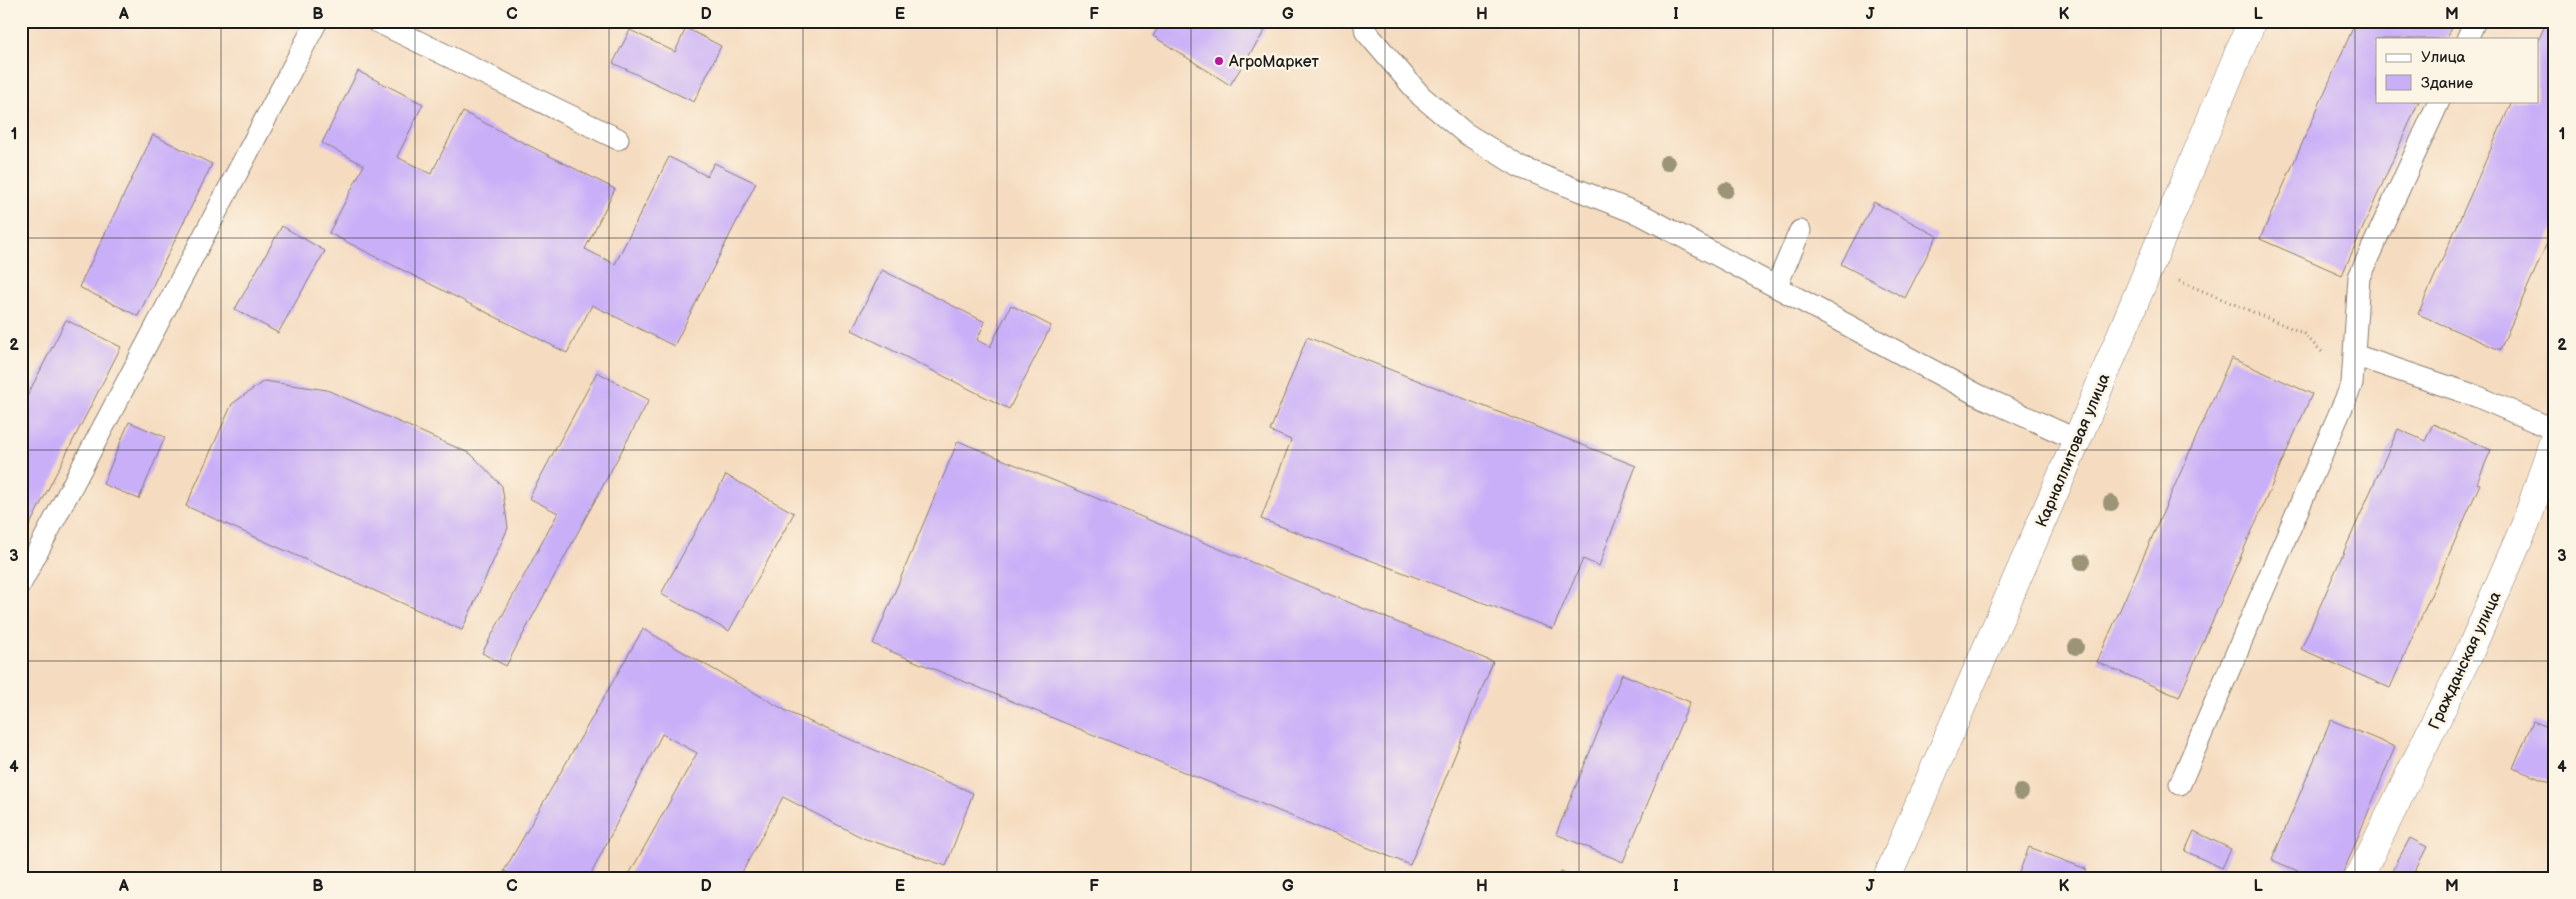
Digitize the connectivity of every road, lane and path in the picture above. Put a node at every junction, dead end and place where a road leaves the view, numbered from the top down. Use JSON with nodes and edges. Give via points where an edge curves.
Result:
{"nodes":[{"id":1,"x":317,"y":21,"type":"edge"},
{"id":2,"x":376,"y":21,"type":"edge"},
{"id":3,"x":2252,"y":21,"type":"edge"},
{"id":4,"x":2475,"y":21,"type":"edge"},
{"id":5,"x":1359,"y":25,"type":"edge"},
{"id":6,"x":2467,"y":38,"type":"edge"},
{"id":7,"x":2439,"y":102,"type":"edge"},
{"id":8,"x":618,"y":139,"type":"dead end"},
{"id":9,"x":1800,"y":231,"type":"dead end"},
{"id":10,"x":2148,"y":269,"type":"junction"},
{"id":11,"x":1776,"y":287,"type":"junction"},
{"id":12,"x":2354,"y":355,"type":"junction"},
{"id":13,"x":2352,"y":384,"type":"junction"},
{"id":14,"x":2555,"y":430,"type":"edge"},
{"id":15,"x":2555,"y":436,"type":"edge"},
{"id":16,"x":2077,"y":440,"type":"junction"},
{"id":17,"x":21,"y":583,"type":"edge"},
{"id":18,"x":2180,"y":784,"type":"dead end"},
{"id":19,"x":1887,"y":878,"type":"edge"},
{"id":20,"x":2358,"y":878,"type":"edge"}],
"edges":[{"from":1,"to":17,"type":"lane"},
{"from":2,"to":8,"type":"lane"},
{"from":3,"to":10,"type":"street","name":"Карналлитовая улица"},
{"from":4,"to":6,"type":"lane"},
{"from":5,"to":11,"type":"lane","via":[[1421,96],[1465,133],[1520,166],[1644,216]]},
{"from":7,"to":12,"type":"lane","via":[[2359,277]]},
{"from":9,"to":11,"type":"lane"},
{"from":10,"to":13,"type":"path","via":[[2303,333]]},
{"from":10,"to":16,"type":"street","name":"Карналлитовая улица"},
{"from":11,"to":16,"type":"lane","via":[[1976,394]]},
{"from":12,"to":13,"type":"lane"},
{"from":12,"to":14,"type":"lane","via":[[2476,396]]},
{"from":13,"to":18,"type":"lane"},
{"from":15,"to":20,"type":"street","name":"Гражданская улица","via":[[2526,524],[2474,642]]},
{"from":16,"to":19,"type":"street","name":"Карналлитовая улица"}]}
